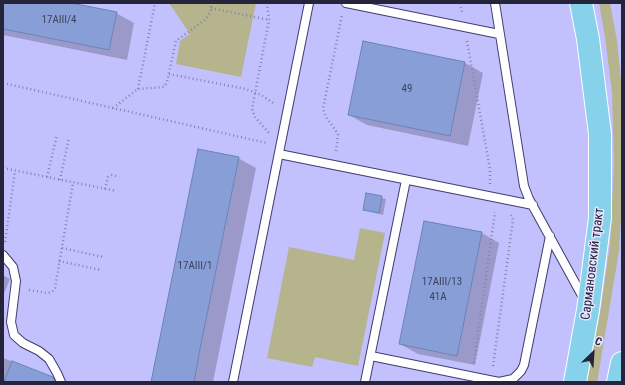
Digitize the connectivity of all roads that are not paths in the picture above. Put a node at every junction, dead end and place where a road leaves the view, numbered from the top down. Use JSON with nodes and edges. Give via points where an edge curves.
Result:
{"nodes":[{"id":1,"x":309,"y":3,"type":"edge"},
{"id":2,"x":494,"y":3,"type":"edge"},
{"id":3,"x":580,"y":3,"type":"edge"},
{"id":4,"x":345,"y":7,"type":"edge"},
{"id":5,"x":500,"y":34,"type":"junction"},
{"id":6,"x":280,"y":150,"type":"junction"},
{"id":7,"x":406,"y":180,"type":"junction"},
{"id":8,"x":533,"y":205,"type":"junction"},
{"id":9,"x":550,"y":236,"type":"junction"},
{"id":10,"x":3,"y":255,"type":"edge"},
{"id":11,"x":589,"y":308,"type":"junction"},
{"id":12,"x":371,"y":356,"type":"junction"},
{"id":13,"x":622,"y":363,"type":"edge"},
{"id":14,"x":61,"y":382,"type":"edge"},
{"id":15,"x":233,"y":382,"type":"edge"},
{"id":16,"x":365,"y":382,"type":"edge"},
{"id":17,"x":575,"y":382,"type":"edge"},
{"id":18,"x":618,"y":382,"type":"edge"}],
"edges":[{"from":1,"to":6,"type":"lane"},
{"from":2,"to":5,"type":"lane"},
{"from":3,"to":11,"type":"main road","name":"Сармановский тракт","via":[[588,39],[600,134],[600,218]]},
{"from":4,"to":5,"type":"lane"},
{"from":5,"to":8,"type":"lane","via":[[524,186]]},
{"from":6,"to":7,"type":"lane","via":[[333,165]]},
{"from":6,"to":15,"type":"lane"},
{"from":7,"to":8,"type":"lane"},
{"from":7,"to":12,"type":"lane"},
{"from":8,"to":9,"type":"lane"},
{"from":9,"to":11,"type":"lane"},
{"from":9,"to":12,"type":"lane","via":[[521,371],[513,379],[498,382]]},
{"from":10,"to":14,"type":"lane","via":[[13,267],[16,276],[11,322],[14,335],[49,359]]},
{"from":11,"to":17,"type":"main road","name":"Сармановский тракт"},
{"from":12,"to":16,"type":"lane"},
{"from":13,"to":18,"type":"main road"}]}
